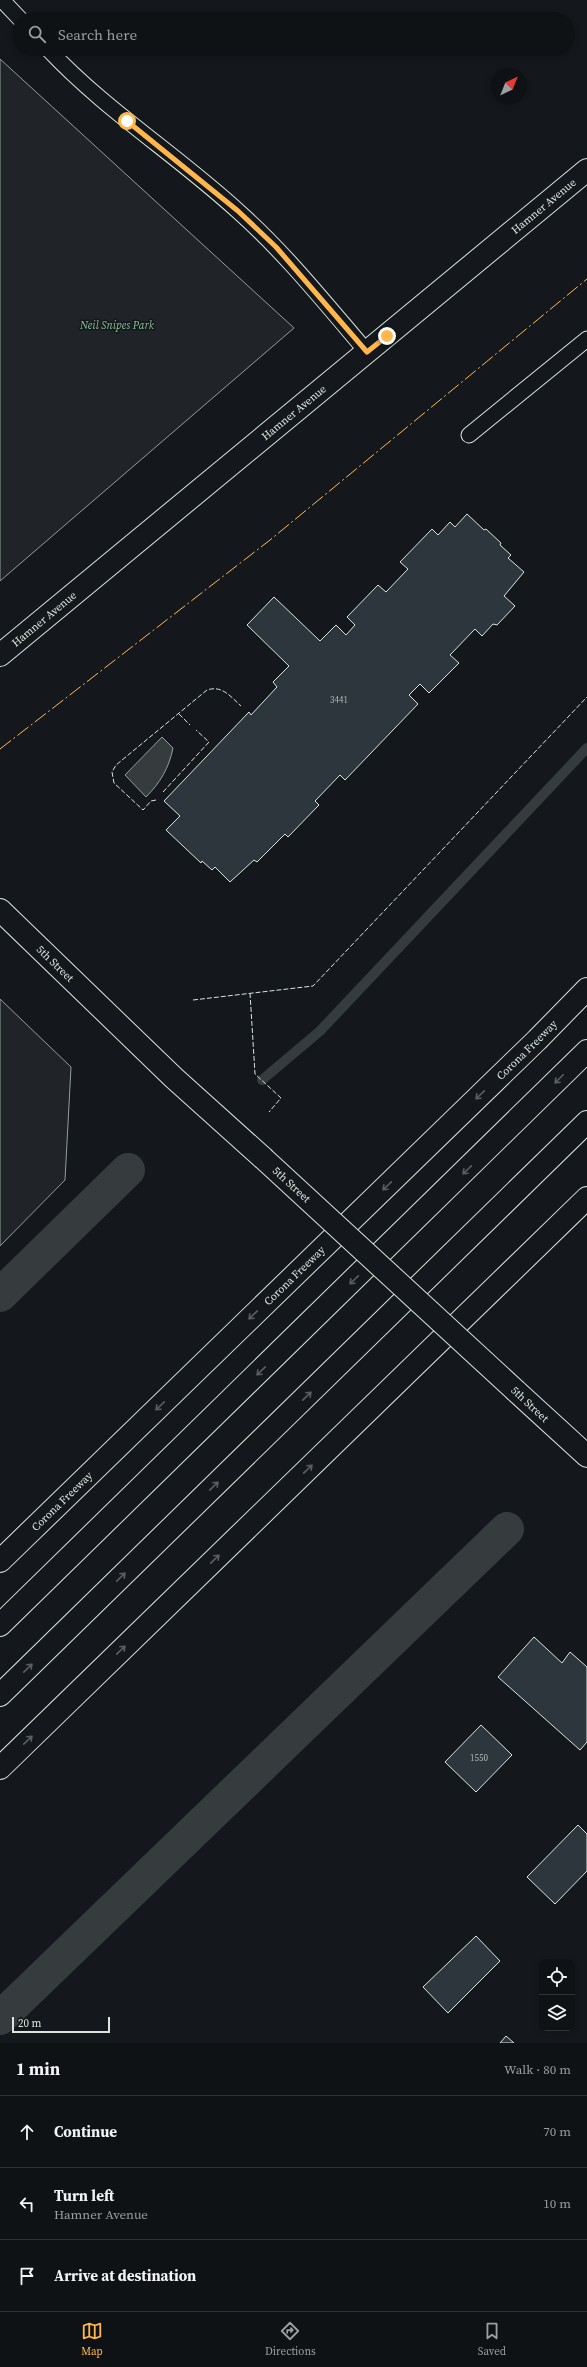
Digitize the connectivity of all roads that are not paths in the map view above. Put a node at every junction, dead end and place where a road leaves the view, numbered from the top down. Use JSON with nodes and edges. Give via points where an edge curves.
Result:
{"nodes":[{"id":1,"x":2,"y":0,"type":"edge"},
{"id":2,"x":13,"y":12,"type":"edge"},
{"id":3,"x":55,"y":56,"type":"edge"},
{"id":4,"x":587,"y":170,"type":"edge"},
{"id":5,"x":587,"y":339,"type":"edge"},
{"id":6,"x":367,"y":352,"type":"junction"},
{"id":7,"x":469,"y":435,"type":"dead end"},
{"id":8,"x":0,"y":655,"type":"edge"},
{"id":9,"x":0,"y":910,"type":"edge"},
{"id":10,"x":587,"y":989,"type":"edge"},
{"id":11,"x":587,"y":1051,"type":"edge"},
{"id":12,"x":587,"y":1122,"type":"edge"},
{"id":13,"x":587,"y":1198,"type":"edge"},
{"id":14,"x":587,"y":1456,"type":"edge"},
{"id":15,"x":0,"y":1561,"type":"edge"},
{"id":16,"x":0,"y":1625,"type":"edge"},
{"id":17,"x":0,"y":1695,"type":"edge"},
{"id":18,"x":0,"y":1768,"type":"edge"}],
"edges":[{"from":1,"to":2,"type":"lane"},
{"from":3,"to":6,"type":"lane","via":[[74,75],[249,221],[276,247]]},
{"from":4,"to":6,"type":"main road","name":"Hamner Avenue"},
{"from":5,"to":7,"type":"lane"},
{"from":6,"to":8,"type":"main road","name":"Hamner Avenue"},
{"from":9,"to":14,"type":"main road","name":"5th Street","bridge":true,"via":[[174,1078]]},
{"from":10,"to":15,"type":"main road","name":"Corona Freeway","one_way":true},
{"from":11,"to":16,"type":"main road","one_way":true},
{"from":17,"to":12,"type":"main road","one_way":true},
{"from":18,"to":13,"type":"main road","one_way":true}]}
